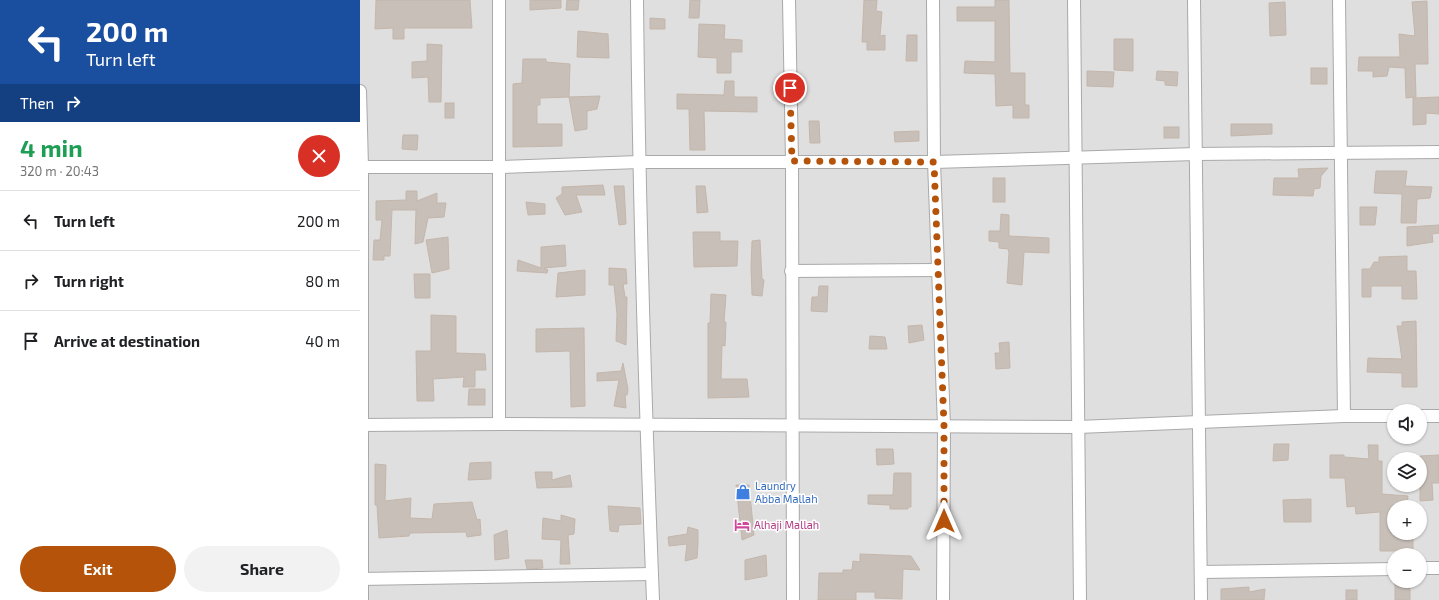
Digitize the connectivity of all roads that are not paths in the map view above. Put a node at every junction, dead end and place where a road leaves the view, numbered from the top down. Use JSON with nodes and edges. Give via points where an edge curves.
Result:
{"nodes":[{"id":1,"x":499,"y":0,"type":"edge"},
{"id":2,"x":637,"y":0,"type":"edge"},
{"id":3,"x":789,"y":0,"type":"edge"},
{"id":4,"x":933,"y":0,"type":"edge"},
{"id":5,"x":1074,"y":0,"type":"edge"},
{"id":6,"x":1194,"y":0,"type":"edge"},
{"id":7,"x":1339,"y":0,"type":"edge"},
{"id":8,"x":360,"y":91,"type":"edge"},
{"id":9,"x":1439,"y":152,"type":"edge"},
{"id":10,"x":1196,"y":154,"type":"junction"},
{"id":11,"x":1341,"y":154,"type":"junction"},
{"id":12,"x":1076,"y":157,"type":"junction"},
{"id":13,"x":792,"y":161,"type":"junction"},
{"id":14,"x":639,"y":162,"type":"junction"},
{"id":15,"x":934,"y":162,"type":"junction"},
{"id":16,"x":361,"y":167,"type":"edge"},
{"id":17,"x":500,"y":167,"type":"junction"},
{"id":18,"x":937,"y":270,"type":"junction"},
{"id":19,"x":791,"y":272,"type":"junction"},
{"id":20,"x":1344,"y":416,"type":"junction"},
{"id":21,"x":1387,"y":416,"type":"edge"},
{"id":22,"x":1427,"y":416,"type":"edge"},
{"id":23,"x":1439,"y":416,"type":"edge"},
{"id":24,"x":1199,"y":422,"type":"junction"},
{"id":25,"x":499,"y":424,"type":"junction"},
{"id":26,"x":646,"y":424,"type":"junction"},
{"id":27,"x":361,"y":425,"type":"edge"},
{"id":28,"x":792,"y":426,"type":"junction"},
{"id":29,"x":944,"y":426,"type":"junction"},
{"id":30,"x":1078,"y":427,"type":"junction"},
{"id":31,"x":1427,"y":568,"type":"edge"},
{"id":32,"x":1439,"y":568,"type":"edge"},
{"id":33,"x":1387,"y":569,"type":"edge"},
{"id":34,"x":1201,"y":572,"type":"junction"},
{"id":35,"x":652,"y":574,"type":"junction"},
{"id":36,"x":360,"y":578,"type":"edge"},
{"id":37,"x":362,"y":600,"type":"edge"},
{"id":38,"x":653,"y":600,"type":"edge"},
{"id":39,"x":793,"y":600,"type":"edge"},
{"id":40,"x":943,"y":600,"type":"edge"},
{"id":41,"x":1080,"y":600,"type":"edge"},
{"id":42,"x":1201,"y":600,"type":"edge"}],
"edges":[{"from":1,"to":17,"type":"street"},
{"from":2,"to":14,"type":"street"},
{"from":3,"to":13,"type":"street"},
{"from":4,"to":15,"type":"street"},
{"from":5,"to":12,"type":"street"},
{"from":6,"to":10,"type":"street"},
{"from":7,"to":11,"type":"street"},
{"from":8,"to":16,"type":"street"},
{"from":9,"to":11,"type":"street"},
{"from":10,"to":11,"type":"street"},
{"from":10,"to":12,"type":"street"},
{"from":10,"to":24,"type":"street"},
{"from":11,"to":20,"type":"street"},
{"from":12,"to":15,"type":"street"},
{"from":12,"to":30,"type":"street"},
{"from":13,"to":14,"type":"street"},
{"from":13,"to":15,"type":"street"},
{"from":13,"to":19,"type":"street"},
{"from":14,"to":17,"type":"street"},
{"from":14,"to":26,"type":"street"},
{"from":15,"to":18,"type":"street"},
{"from":16,"to":17,"type":"street"},
{"from":16,"to":27,"type":"street"},
{"from":17,"to":25,"type":"street"},
{"from":18,"to":19,"type":"street"},
{"from":18,"to":29,"type":"street"},
{"from":19,"to":28,"type":"street"},
{"from":20,"to":21,"type":"street"},
{"from":20,"to":24,"type":"street"},
{"from":22,"to":23,"type":"street"},
{"from":24,"to":30,"type":"street"},
{"from":24,"to":34,"type":"street"},
{"from":25,"to":26,"type":"street"},
{"from":25,"to":27,"type":"street"},
{"from":26,"to":28,"type":"street"},
{"from":26,"to":35,"type":"street"},
{"from":27,"to":36,"type":"street"},
{"from":28,"to":29,"type":"street"},
{"from":28,"to":39,"type":"street"},
{"from":29,"to":30,"type":"street"},
{"from":29,"to":40,"type":"street"},
{"from":30,"to":41,"type":"street"},
{"from":31,"to":32,"type":"street"},
{"from":33,"to":34,"type":"street"},
{"from":34,"to":42,"type":"street"},
{"from":35,"to":36,"type":"street"},
{"from":35,"to":38,"type":"street"},
{"from":36,"to":37,"type":"street"}]}
